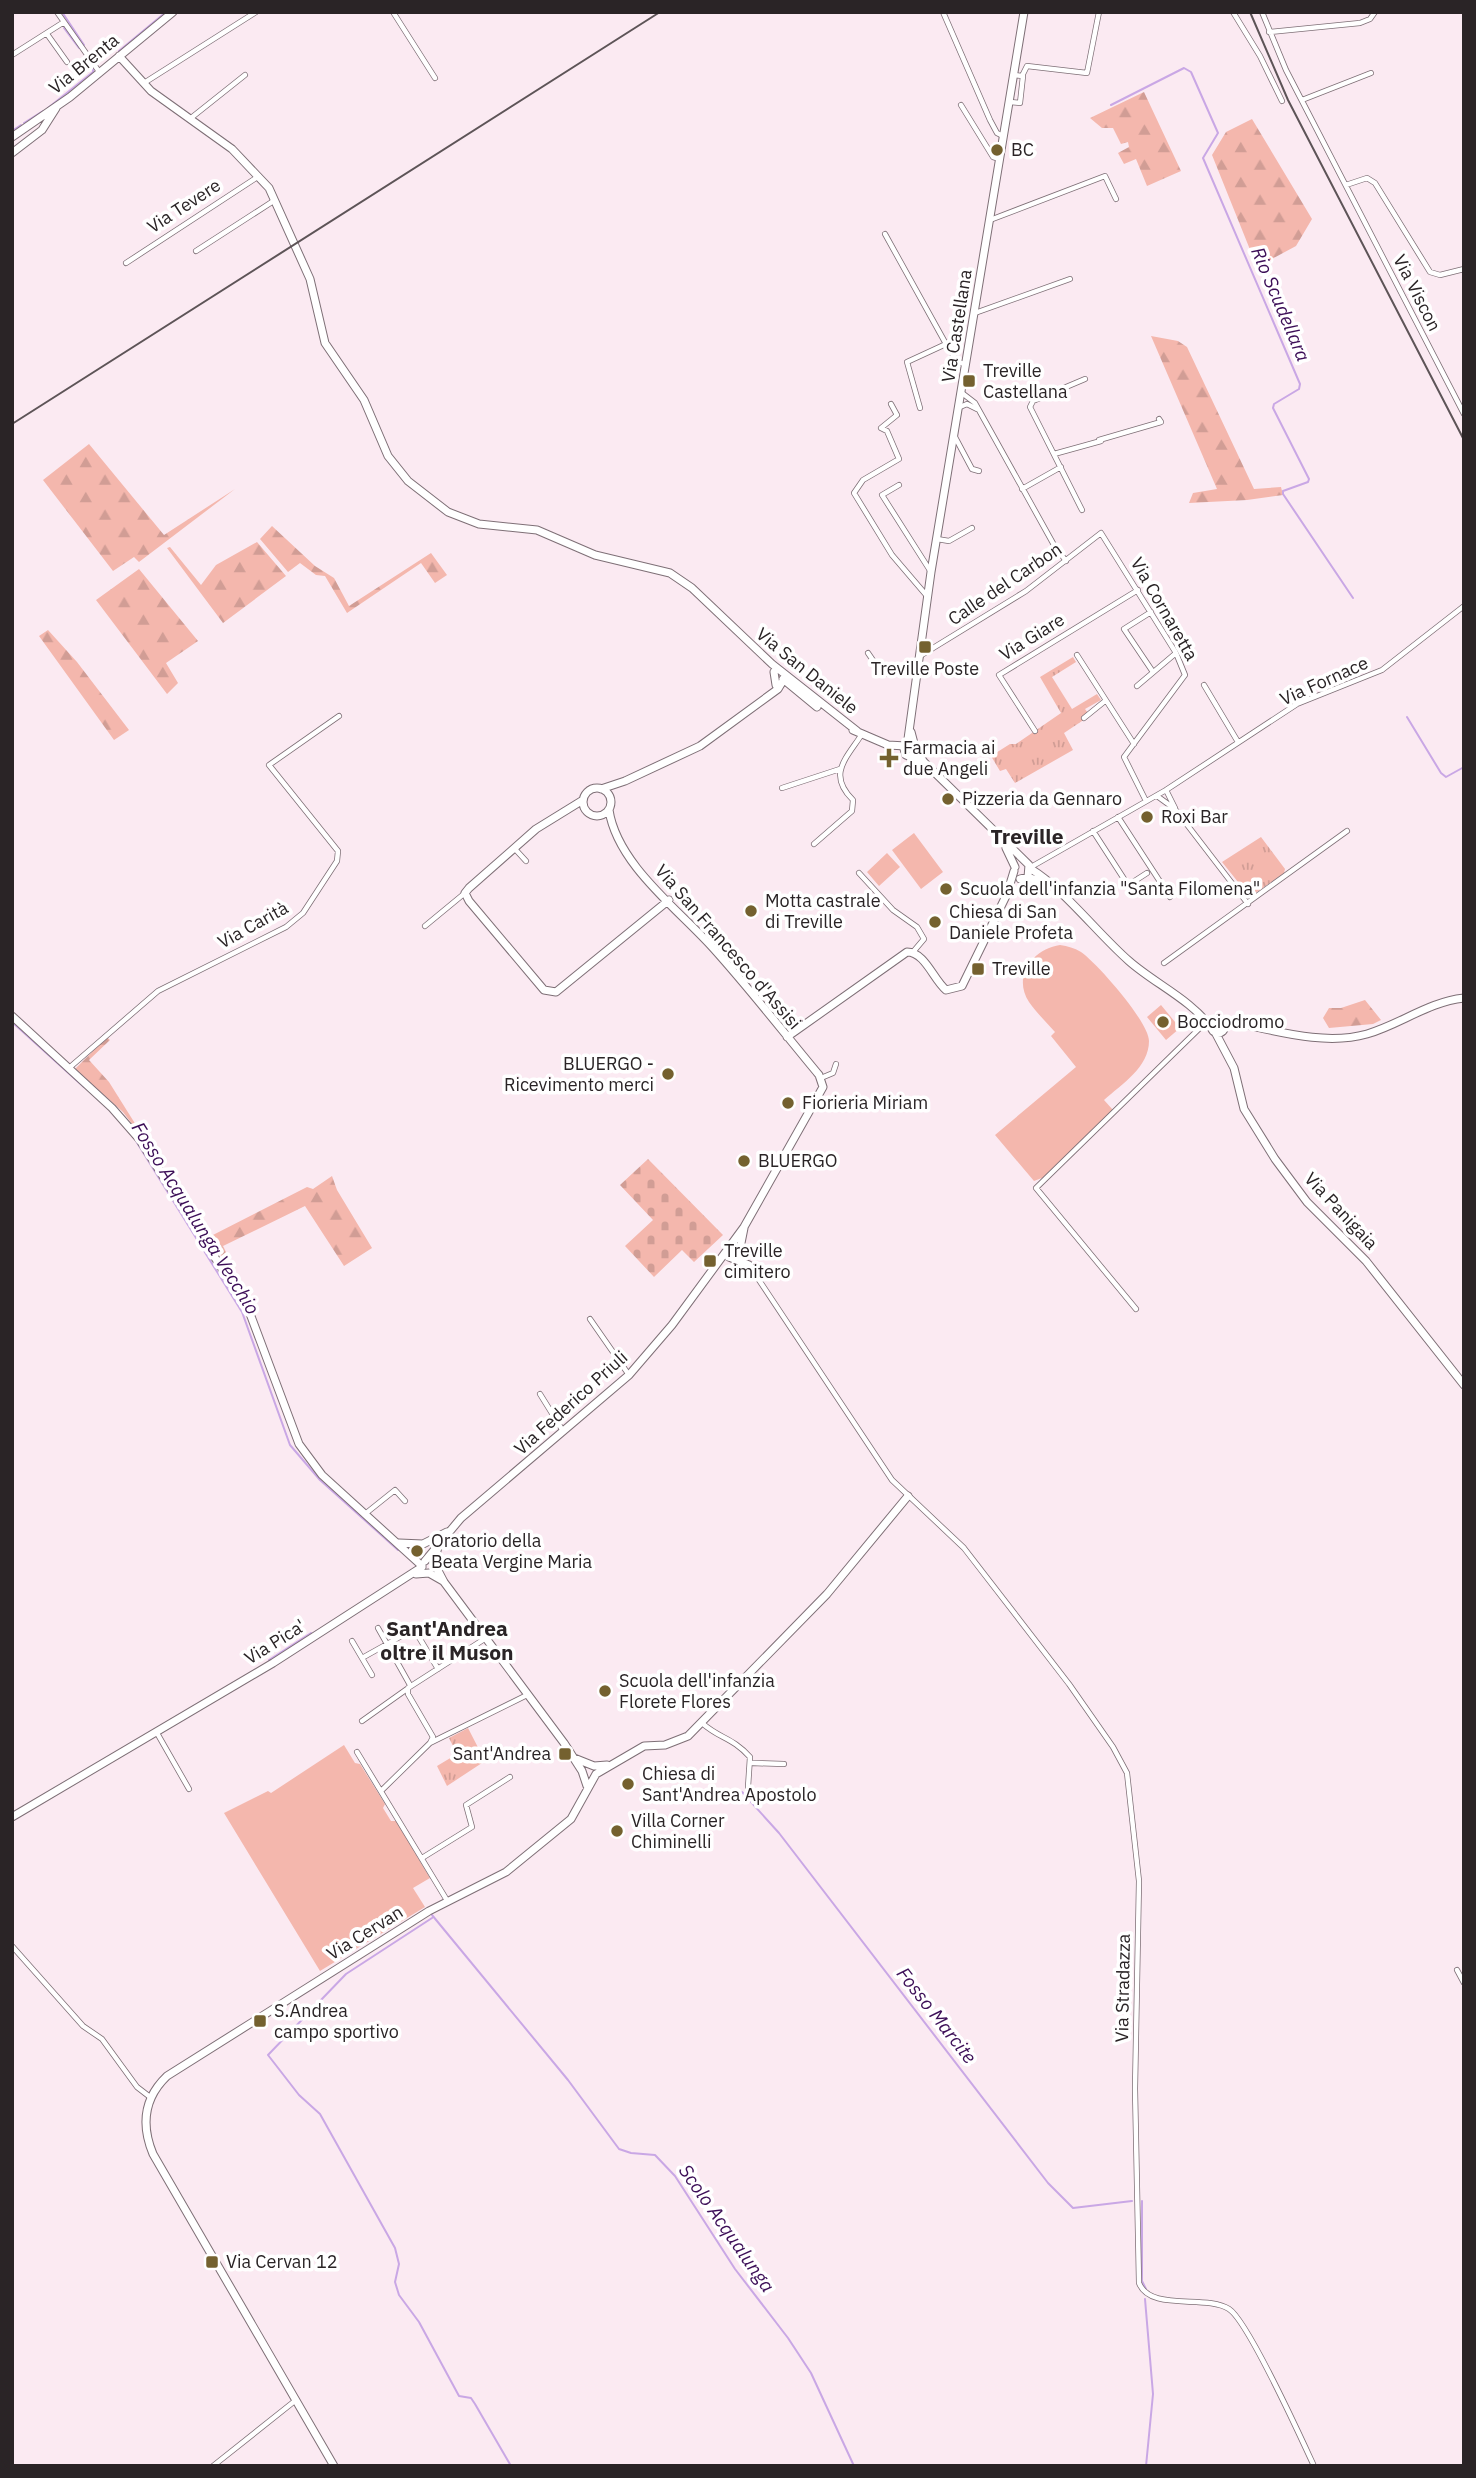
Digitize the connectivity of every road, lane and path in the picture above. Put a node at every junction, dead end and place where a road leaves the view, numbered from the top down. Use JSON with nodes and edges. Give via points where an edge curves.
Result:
{"nodes":[{"id":1,"x":57,"y":12,"type":"edge"},
{"id":2,"x":173,"y":12,"type":"edge"},
{"id":3,"x":256,"y":12,"type":"edge"},
{"id":4,"x":393,"y":12,"type":"edge"},
{"id":5,"x":943,"y":12,"type":"edge"},
{"id":6,"x":1024,"y":12,"type":"edge"},
{"id":7,"x":1099,"y":12,"type":"edge"},
{"id":8,"x":1233,"y":12,"type":"edge"},
{"id":9,"x":1262,"y":12,"type":"edge"},
{"id":10,"x":1375,"y":12,"type":"edge"},
{"id":11,"x":64,"y":22,"type":"junction"},
{"id":12,"x":1269,"y":32,"type":"junction"},
{"id":13,"x":47,"y":34,"type":"junction"},
{"id":14,"x":12,"y":55,"type":"edge"},
{"id":15,"x":120,"y":57,"type":"junction"},
{"id":16,"x":67,"y":62,"type":"dead end"},
{"id":17,"x":100,"y":73,"type":"junction"},
{"id":18,"x":1371,"y":73,"type":"dead end"},
{"id":19,"x":245,"y":75,"type":"dead end"},
{"id":20,"x":1014,"y":75,"type":"junction"},
{"id":21,"x":1023,"y":75,"type":"junction"},
{"id":22,"x":435,"y":78,"type":"dead end"},
{"id":23,"x":143,"y":83,"type":"junction"},
{"id":24,"x":1302,"y":100,"type":"junction"},
{"id":25,"x":1282,"y":101,"type":"dead end"},
{"id":26,"x":1009,"y":102,"type":"junction"},
{"id":27,"x":961,"y":105,"type":"dead end"},
{"id":28,"x":56,"y":107,"type":"junction"},
{"id":29,"x":191,"y":118,"type":"junction"},
{"id":30,"x":1004,"y":136,"type":"junction"},
{"id":31,"x":12,"y":137,"type":"edge"},
{"id":32,"x":12,"y":153,"type":"edge"},
{"id":33,"x":1001,"y":160,"type":"junction"},
{"id":34,"x":260,"y":176,"type":"junction"},
{"id":35,"x":1346,"y":185,"type":"junction"},
{"id":36,"x":276,"y":199,"type":"junction"},
{"id":37,"x":1116,"y":199,"type":"dead end"},
{"id":38,"x":990,"y":220,"type":"junction"},
{"id":39,"x":885,"y":233,"type":"dead end"},
{"id":40,"x":196,"y":251,"type":"dead end"},
{"id":41,"x":126,"y":263,"type":"dead end"},
{"id":42,"x":1464,"y":269,"type":"edge"},
{"id":43,"x":1070,"y":279,"type":"dead end"},
{"id":44,"x":975,"y":313,"type":"junction"},
{"id":45,"x":946,"y":344,"type":"junction"},
{"id":46,"x":967,"y":366,"type":"junction"},
{"id":47,"x":1085,"y":379,"type":"dead end"},
{"id":48,"x":962,"y":393,"type":"junction"},
{"id":49,"x":891,"y":404,"type":"dead end"},
{"id":50,"x":960,"y":407,"type":"junction"},
{"id":51,"x":920,"y":408,"type":"dead end"},
{"id":52,"x":977,"y":410,"type":"junction"},
{"id":53,"x":1464,"y":414,"type":"edge"},
{"id":54,"x":1159,"y":419,"type":"dead end"},
{"id":55,"x":955,"y":437,"type":"junction"},
{"id":56,"x":1054,"y":454,"type":"junction"},
{"id":57,"x":1061,"y":467,"type":"junction"},
{"id":58,"x":979,"y":471,"type":"dead end"},
{"id":59,"x":899,"y":485,"type":"dead end"},
{"id":60,"x":1022,"y":489,"type":"junction"},
{"id":61,"x":1082,"y":510,"type":"dead end"},
{"id":62,"x":972,"y":528,"type":"dead end"},
{"id":63,"x":1103,"y":535,"type":"joint"},
{"id":64,"x":937,"y":539,"type":"junction"},
{"id":65,"x":1066,"y":561,"type":"junction"},
{"id":66,"x":931,"y":572,"type":"junction"},
{"id":67,"x":1138,"y":590,"type":"junction"},
{"id":68,"x":927,"y":597,"type":"junction"},
{"id":69,"x":1464,"y":606,"type":"edge"},
{"id":70,"x":1151,"y":612,"type":"junction"},
{"id":71,"x":868,"y":653,"type":"dead end"},
{"id":72,"x":1176,"y":653,"type":"junction"},
{"id":73,"x":1077,"y":655,"type":"dead end"},
{"id":74,"x":920,"y":660,"type":"junction"},
{"id":75,"x":773,"y":668,"type":"junction"},
{"id":76,"x":1153,"y":671,"type":"junction"},
{"id":77,"x":781,"y":682,"type":"junction"},
{"id":78,"x":1204,"y":685,"type":"dead end"},
{"id":79,"x":1138,"y":686,"type":"dead end"},
{"id":80,"x":804,"y":690,"type":"junction"},
{"id":81,"x":1106,"y":701,"type":"junction"},
{"id":82,"x":339,"y":716,"type":"dead end"},
{"id":83,"x":1084,"y":718,"type":"dead end"},
{"id":84,"x":1035,"y":731,"type":"dead end"},
{"id":85,"x":860,"y":732,"type":"junction"},
{"id":86,"x":1238,"y":742,"type":"junction"},
{"id":87,"x":1134,"y":744,"type":"junction"},
{"id":88,"x":910,"y":750,"type":"junction"},
{"id":89,"x":840,"y":769,"type":"junction"},
{"id":90,"x":625,"y":781,"type":"junction"},
{"id":91,"x":782,"y":788,"type":"dead end"},
{"id":92,"x":601,"y":789,"type":"junction"},
{"id":93,"x":1166,"y":790,"type":"junction"},
{"id":94,"x":1156,"y":795,"type":"junction"},
{"id":95,"x":611,"y":798,"type":"junction"},
{"id":96,"x":583,"y":800,"type":"junction"},
{"id":97,"x":1146,"y":801,"type":"junction"},
{"id":98,"x":1175,"y":809,"type":"junction"},
{"id":99,"x":609,"y":810,"type":"junction"},
{"id":100,"x":587,"y":811,"type":"junction"},
{"id":101,"x":566,"y":813,"type":"junction"},
{"id":102,"x":595,"y":816,"type":"junction"},
{"id":103,"x":1118,"y":817,"type":"junction"},
{"id":104,"x":612,"y":829,"type":"junction"},
{"id":105,"x":1093,"y":831,"type":"junction"},
{"id":106,"x":1347,"y":831,"type":"dead end"},
{"id":107,"x":814,"y":844,"type":"dead end"},
{"id":108,"x":1004,"y":844,"type":"junction"},
{"id":109,"x":514,"y":848,"type":"junction"},
{"id":110,"x":526,"y":861,"type":"dead end"},
{"id":111,"x":1015,"y":869,"type":"junction"},
{"id":112,"x":1027,"y":871,"type":"junction"},
{"id":113,"x":859,"y":873,"type":"dead end"},
{"id":114,"x":1147,"y":873,"type":"dead end"},
{"id":115,"x":466,"y":893,"type":"junction"},
{"id":116,"x":1007,"y":894,"type":"junction"},
{"id":117,"x":1170,"y":897,"type":"dead end"},
{"id":118,"x":668,"y":900,"type":"junction"},
{"id":119,"x":1248,"y":904,"type":"junction"},
{"id":120,"x":425,"y":926,"type":"dead end"},
{"id":121,"x":913,"y":952,"type":"junction"},
{"id":122,"x":1164,"y":962,"type":"dead end"},
{"id":123,"x":1464,"y":998,"type":"edge"},
{"id":124,"x":1197,"y":1011,"type":"junction"},
{"id":125,"x":12,"y":1016,"type":"edge"},
{"id":126,"x":1220,"y":1020,"type":"junction"},
{"id":127,"x":1207,"y":1021,"type":"junction"},
{"id":128,"x":1240,"y":1024,"type":"junction"},
{"id":129,"x":1213,"y":1030,"type":"junction"},
{"id":130,"x":1224,"y":1030,"type":"junction"},
{"id":131,"x":787,"y":1037,"type":"junction"},
{"id":132,"x":1223,"y":1043,"type":"junction"},
{"id":133,"x":836,"y":1064,"type":"dead end"},
{"id":134,"x":69,"y":1068,"type":"junction"},
{"id":135,"x":822,"y":1081,"type":"junction"},
{"id":136,"x":744,"y":1227,"type":"junction"},
{"id":137,"x":729,"y":1247,"type":"junction"},
{"id":138,"x":740,"y":1249,"type":"junction"},
{"id":139,"x":733,"y":1258,"type":"junction"},
{"id":140,"x":749,"y":1265,"type":"junction"},
{"id":141,"x":712,"y":1272,"type":"junction"},
{"id":142,"x":1136,"y":1309,"type":"dead end"},
{"id":143,"x":590,"y":1319,"type":"dead end"},
{"id":144,"x":629,"y":1375,"type":"junction"},
{"id":145,"x":1464,"y":1384,"type":"edge"},
{"id":146,"x":540,"y":1394,"type":"dead end"},
{"id":147,"x":563,"y":1431,"type":"junction"},
{"id":148,"x":908,"y":1496,"type":"junction"},
{"id":149,"x":405,"y":1501,"type":"dead end"},
{"id":150,"x":365,"y":1514,"type":"junction"},
{"id":151,"x":453,"y":1527,"type":"junction"},
{"id":152,"x":395,"y":1542,"type":"junction"},
{"id":153,"x":427,"y":1566,"type":"junction"},
{"id":154,"x":378,"y":1628,"type":"dead end"},
{"id":155,"x":487,"y":1638,"type":"junction"},
{"id":156,"x":352,"y":1641,"type":"dead end"},
{"id":157,"x":387,"y":1644,"type":"junction"},
{"id":158,"x":362,"y":1658,"type":"junction"},
{"id":159,"x":438,"y":1668,"type":"junction"},
{"id":160,"x":372,"y":1675,"type":"dead end"},
{"id":161,"x":409,"y":1689,"type":"junction"},
{"id":162,"x":527,"y":1695,"type":"junction"},
{"id":163,"x":362,"y":1721,"type":"dead end"},
{"id":164,"x":702,"y":1723,"type":"junction"},
{"id":165,"x":157,"y":1733,"type":"junction"},
{"id":166,"x":430,"y":1743,"type":"junction"},
{"id":167,"x":357,"y":1752,"type":"dead end"},
{"id":168,"x":752,"y":1763,"type":"junction"},
{"id":169,"x":784,"y":1764,"type":"dead end"},
{"id":170,"x":590,"y":1771,"type":"junction"},
{"id":171,"x":510,"y":1777,"type":"dead end"},
{"id":172,"x":748,"y":1787,"type":"dead end"},
{"id":173,"x":189,"y":1789,"type":"dead end"},
{"id":174,"x":381,"y":1791,"type":"junction"},
{"id":175,"x":12,"y":1818,"type":"edge"},
{"id":176,"x":422,"y":1858,"type":"junction"},
{"id":177,"x":448,"y":1902,"type":"junction"},
{"id":178,"x":12,"y":1946,"type":"edge"},
{"id":179,"x":1457,"y":1970,"type":"dead end"},
{"id":180,"x":1464,"y":1983,"type":"edge"},
{"id":181,"x":150,"y":2097,"type":"junction"},
{"id":182,"x":296,"y":2400,"type":"junction"},
{"id":183,"x":213,"y":2466,"type":"edge"},
{"id":184,"x":334,"y":2466,"type":"edge"},
{"id":185,"x":1314,"y":2466,"type":"edge"}],
"edges":[{"from":1,"to":11,"type":"street"},
{"from":2,"to":15,"type":"street","name":"Via Brenta"},
{"from":3,"to":23,"type":"street"},
{"from":4,"to":22,"type":"street"},
{"from":5,"to":30,"type":"street","via":[[997,133]]},
{"from":6,"to":20,"type":"street","name":"Via Castellana"},
{"from":7,"to":21,"type":"street","via":[[1090,69],[1082,74],[1027,66]]},
{"from":8,"to":25,"type":"street"},
{"from":9,"to":12,"type":"street","name":"Via Viscon"},
{"from":10,"to":12,"type":"street","via":[[1360,23]]},
{"from":11,"to":13,"type":"street"},
{"from":11,"to":17,"type":"street"},
{"from":12,"to":24,"type":"street","name":"Via Viscon"},
{"from":13,"to":14,"type":"street"},
{"from":13,"to":16,"type":"street"},
{"from":15,"to":17,"type":"street","name":"Via Brenta"},
{"from":15,"to":23,"type":"street"},
{"from":17,"to":28,"type":"street","name":"Via Brenta"},
{"from":18,"to":24,"type":"street"},
{"from":19,"to":29,"type":"street"},
{"from":20,"to":21,"type":"street"},
{"from":20,"to":26,"type":"street","name":"Via Castellana"},
{"from":21,"to":26,"type":"street","via":[[1020,103]]},
{"from":23,"to":29,"type":"street"},
{"from":24,"to":35,"type":"street","name":"Via Viscon"},
{"from":26,"to":30,"type":"street","name":"Via Castellana"},
{"from":27,"to":33,"type":"street","via":[[993,157]]},
{"from":28,"to":31,"type":"street","name":"Via Brenta"},
{"from":28,"to":32,"type":"street","via":[[42,130]]},
{"from":29,"to":34,"type":"street"},
{"from":30,"to":33,"type":"street","name":"Via Castellana"},
{"from":33,"to":38,"type":"street","name":"Via Castellana"},
{"from":34,"to":36,"type":"street"},
{"from":34,"to":41,"type":"street","name":"Via Tevere"},
{"from":35,"to":42,"type":"street","name":"Via Viscon","via":[[1367,178],[1376,183],[1430,272],[1440,275]]},
{"from":35,"to":53,"type":"street","name":"Via Viscon"},
{"from":36,"to":40,"type":"street"},
{"from":36,"to":75,"type":"street","name":"Via San Daniele","via":[[310,279],[325,343],[364,400],[388,456],[408,481],[442,508],[469,520],[537,530],[605,558],[661,569],[685,582]]},
{"from":37,"to":38,"type":"street","via":[[1105,176]]},
{"from":38,"to":44,"type":"street","name":"Via Castellana"},
{"from":39,"to":45,"type":"street"},
{"from":43,"to":44,"type":"street"},
{"from":44,"to":46,"type":"street","name":"Via Castellana"},
{"from":45,"to":46,"type":"street","via":[[957,361]]},
{"from":45,"to":51,"type":"street","via":[[907,362]]},
{"from":46,"to":48,"type":"street","name":"Via Castellana"},
{"from":47,"to":56,"type":"street","via":[[1031,403]]},
{"from":48,"to":50,"type":"street","name":"Via Castellana"},
{"from":48,"to":52,"type":"street","via":[[973,400]]},
{"from":49,"to":68,"type":"street","via":[[897,415],[881,428],[897,451],[898,462],[863,480],[854,493],[892,555]]},
{"from":50,"to":52,"type":"street","via":[[967,404]]},
{"from":50,"to":55,"type":"street","name":"Via Castellana"},
{"from":52,"to":60,"type":"street"},
{"from":54,"to":56,"type":"street","via":[[1161,422]]},
{"from":55,"to":58,"type":"street","via":[[972,469]]},
{"from":55,"to":64,"type":"street","name":"Via Castellana"},
{"from":56,"to":57,"type":"street"},
{"from":57,"to":60,"type":"street"},
{"from":57,"to":61,"type":"street"},
{"from":59,"to":66,"type":"street","via":[[882,495]]},
{"from":60,"to":65,"type":"street"},
{"from":62,"to":64,"type":"street","via":[[949,541]]},
{"from":63,"to":65,"type":"street","name":"Calle del Carbon"},
{"from":63,"to":67,"type":"street","name":"Via Cornaretta"},
{"from":64,"to":66,"type":"street","name":"Via Castellana"},
{"from":65,"to":74,"type":"street","name":"Calle del Carbon"},
{"from":66,"to":68,"type":"street","name":"Via Castellana"},
{"from":67,"to":70,"type":"street","name":"Via Cornaretta"},
{"from":67,"to":84,"type":"street","name":"Via Giare","via":[[999,675]]},
{"from":68,"to":74,"type":"street","name":"Via Castellana"},
{"from":69,"to":86,"type":"street","name":"Via Fornace","via":[[1382,670],[1297,704]]},
{"from":70,"to":72,"type":"street","name":"Via Cornaretta"},
{"from":70,"to":76,"type":"street","via":[[1124,629]]},
{"from":71,"to":74,"type":"street","via":[[883,675]]},
{"from":72,"to":76,"type":"street"},
{"from":72,"to":87,"type":"street","name":"Via Cornaretta","via":[[1185,677]]},
{"from":73,"to":81,"type":"street"},
{"from":74,"to":88,"type":"street","name":"Via Castellana"},
{"from":75,"to":77,"type":"street"},
{"from":75,"to":80,"type":"street","name":"Via San Daniele"},
{"from":76,"to":79,"type":"street"},
{"from":77,"to":80,"type":"street"},
{"from":77,"to":85,"type":"street","name":"Via San Daniele","via":[[843,726]]},
{"from":77,"to":90,"type":"street","via":[[700,746]]},
{"from":78,"to":86,"type":"street"},
{"from":80,"to":85,"type":"street","name":"Via San Daniele"},
{"from":81,"to":83,"type":"street"},
{"from":81,"to":87,"type":"street"},
{"from":82,"to":134,"type":"street","name":"Via Carità","via":[[269,765],[338,851],[337,861],[303,913],[286,927],[158,991]]},
{"from":85,"to":88,"type":"street","name":"Via San Daniele"},
{"from":85,"to":89,"type":"street"},
{"from":86,"to":93,"type":"street","name":"Via Fornace"},
{"from":87,"to":97,"type":"street","via":[[1126,752],[1125,763]]},
{"from":88,"to":108,"type":"street"},
{"from":89,"to":91,"type":"street"},
{"from":89,"to":107,"type":"street","via":[[842,788],[853,800],[852,811]]},
{"from":90,"to":92,"type":"street"},
{"from":90,"to":95,"type":"street"},
{"from":92,"to":95,"type":"street"},
{"from":92,"to":96,"type":"street","via":[[591,790]]},
{"from":93,"to":94,"type":"street","name":"Via Fornace"},
{"from":93,"to":98,"type":"street"},
{"from":94,"to":97,"type":"street","name":"Via Fornace"},
{"from":94,"to":98,"type":"street"},
{"from":95,"to":99,"type":"street"},
{"from":96,"to":100,"type":"street"},
{"from":96,"to":101,"type":"street"},
{"from":97,"to":103,"type":"street","name":"Via Fornace"},
{"from":98,"to":119,"type":"street"},
{"from":99,"to":102,"type":"street"},
{"from":99,"to":104,"type":"street","name":"Via San Francesco d'Assisi"},
{"from":100,"to":101,"type":"street"},
{"from":100,"to":102,"type":"street"},
{"from":101,"to":109,"type":"street"},
{"from":102,"to":104,"type":"street","name":"Via San Francesco d'Assisi"},
{"from":103,"to":105,"type":"street","name":"Via Fornace"},
{"from":103,"to":117,"type":"street"},
{"from":104,"to":118,"type":"street","name":"Via San Francesco d'Assisi","via":[[635,866]]},
{"from":105,"to":112,"type":"street","name":"Via Fornace"},
{"from":105,"to":114,"type":"street","via":[[1126,882]]},
{"from":106,"to":119,"type":"street"},
{"from":108,"to":111,"type":"street"},
{"from":108,"to":112,"type":"street"},
{"from":109,"to":110,"type":"street"},
{"from":109,"to":115,"type":"street"},
{"from":111,"to":112,"type":"street"},
{"from":111,"to":112,"type":"street"},
{"from":111,"to":116,"type":"street"},
{"from":112,"to":116,"type":"street"},
{"from":112,"to":124,"type":"street","via":[[1055,890],[1135,967]]},
{"from":113,"to":121,"type":"street","via":[[917,927],[924,939]]},
{"from":115,"to":118,"type":"street","via":[[544,990],[551,992],[561,990]]},
{"from":115,"to":120,"type":"street"},
{"from":116,"to":121,"type":"street","via":[[962,986],[946,990]]},
{"from":118,"to":131,"type":"street","name":"Via San Francesco d'Assisi"},
{"from":119,"to":122,"type":"street"},
{"from":121,"to":131,"type":"street","via":[[905,953]]},
{"from":123,"to":128,"type":"street","via":[[1428,1006],[1357,1036],[1321,1037]]},
{"from":124,"to":126,"type":"street"},
{"from":124,"to":127,"type":"street"},
{"from":125,"to":134,"type":"street"},
{"from":126,"to":128,"type":"street"},
{"from":126,"to":129,"type":"street","via":[[1213,1022]]},
{"from":126,"to":130,"type":"street"},
{"from":127,"to":129,"type":"street"},
{"from":127,"to":142,"type":"street","via":[[1036,1188]]},
{"from":128,"to":130,"type":"street"},
{"from":129,"to":130,"type":"street"},
{"from":129,"to":132,"type":"street"},
{"from":130,"to":132,"type":"street"},
{"from":131,"to":135,"type":"street","name":"Via San Francesco d'Assisi"},
{"from":132,"to":145,"type":"street","name":"Via Panigaia","via":[[1247,1115],[1282,1168],[1307,1202],[1366,1261]]},
{"from":133,"to":135,"type":"street"},
{"from":134,"to":150,"type":"street","via":[[132,1130],[168,1180],[248,1311],[299,1444],[322,1475]]},
{"from":135,"to":136,"type":"street"},
{"from":136,"to":137,"type":"street"},
{"from":136,"to":138,"type":"street"},
{"from":137,"to":138,"type":"street"},
{"from":137,"to":139,"type":"street"},
{"from":137,"to":141,"type":"street"},
{"from":138,"to":139,"type":"street","via":[[739,1256]]},
{"from":138,"to":140,"type":"street"},
{"from":139,"to":140,"type":"street"},
{"from":139,"to":141,"type":"street"},
{"from":140,"to":148,"type":"street","via":[[892,1480]]},
{"from":141,"to":144,"type":"street","name":"Via Federico Priuli"},
{"from":143,"to":144,"type":"street"},
{"from":144,"to":147,"type":"street","name":"Via Federico Priuli"},
{"from":146,"to":147,"type":"street"},
{"from":147,"to":151,"type":"street","name":"Via Federico Priuli"},
{"from":148,"to":164,"type":"street","via":[[827,1594]]},
{"from":148,"to":185,"type":"street","name":"Via Stradazza","via":[[964,1548],[1069,1685],[1127,1773],[1139,1881],[1135,2089],[1139,2283],[1153,2296],[1231,2310],[1248,2334]]},
{"from":149,"to":150,"type":"street","via":[[395,1490]]},
{"from":150,"to":152,"type":"street"},
{"from":151,"to":152,"type":"street","via":[[423,1544]]},
{"from":151,"to":153,"type":"street","name":"Via Federico Priuli"},
{"from":152,"to":153,"type":"street"},
{"from":153,"to":155,"type":"street"},
{"from":153,"to":165,"type":"street","name":"Via Pica'"},
{"from":154,"to":157,"type":"street"},
{"from":155,"to":159,"type":"street"},
{"from":155,"to":162,"type":"street"},
{"from":156,"to":158,"type":"street"},
{"from":157,"to":158,"type":"street"},
{"from":157,"to":159,"type":"street","via":[[415,1629]]},
{"from":157,"to":161,"type":"street"},
{"from":158,"to":160,"type":"street"},
{"from":159,"to":161,"type":"street"},
{"from":161,"to":163,"type":"street"},
{"from":161,"to":166,"type":"street","via":[[433,1737]]},
{"from":162,"to":166,"type":"street"},
{"from":162,"to":170,"type":"street"},
{"from":164,"to":168,"type":"street","via":[[736,1741]]},
{"from":164,"to":170,"type":"street","via":[[677,1742],[651,1743],[612,1765]]},
{"from":165,"to":173,"type":"street"},
{"from":165,"to":175,"type":"street","name":"Via Pica'"},
{"from":166,"to":174,"type":"street"},
{"from":167,"to":174,"type":"street"},
{"from":168,"to":169,"type":"street"},
{"from":168,"to":172,"type":"street"},
{"from":170,"to":177,"type":"street","name":"Via Cervan","via":[[577,1811],[556,1833],[506,1872]]},
{"from":171,"to":176,"type":"street","via":[[466,1805],[472,1827]]},
{"from":174,"to":176,"type":"street"},
{"from":176,"to":177,"type":"street"},
{"from":177,"to":181,"type":"street","name":"Via Cervan","via":[[167,2076]]},
{"from":178,"to":181,"type":"street","via":[[83,2026],[102,2039],[137,2087]]},
{"from":179,"to":180,"type":"street"},
{"from":181,"to":182,"type":"street","via":[[144,2122],[153,2154]]},
{"from":182,"to":183,"type":"street"},
{"from":182,"to":184,"type":"street"}]}
